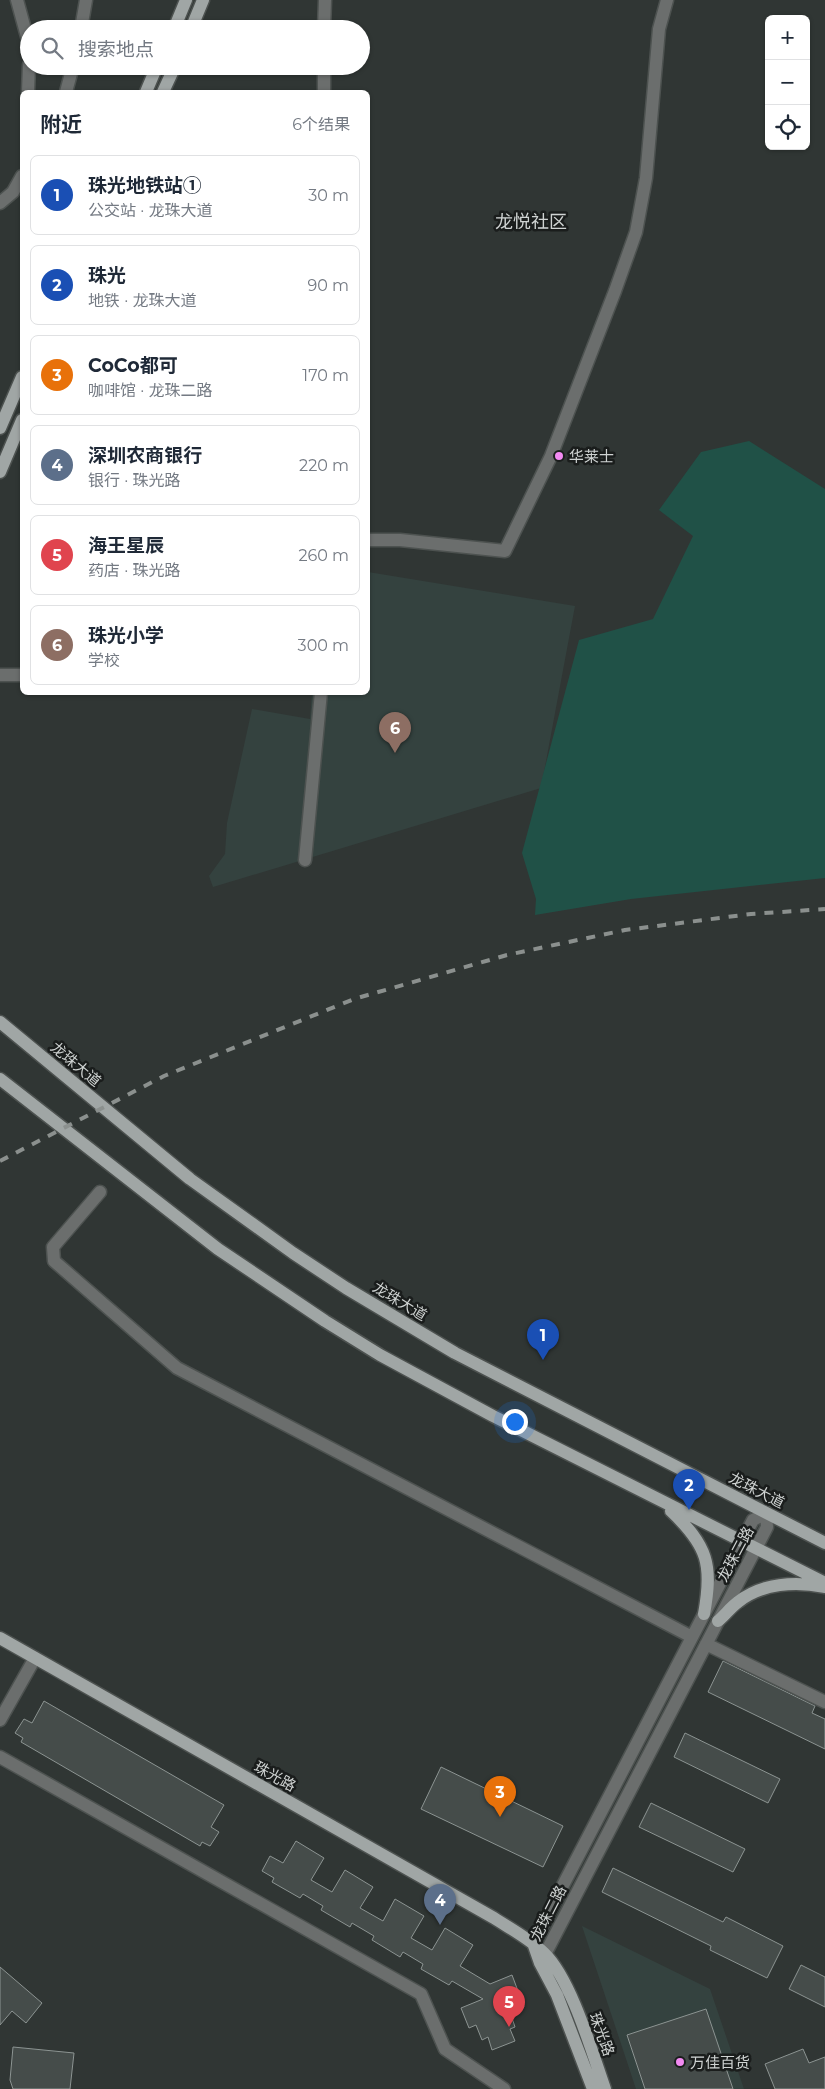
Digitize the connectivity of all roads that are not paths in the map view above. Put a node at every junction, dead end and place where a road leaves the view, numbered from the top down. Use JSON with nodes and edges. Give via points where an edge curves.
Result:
{"nodes":[{"id":1,"x":17,"y":0,"type":"edge"},
{"id":2,"x":86,"y":0,"type":"edge"},
{"id":3,"x":186,"y":0,"type":"edge"},
{"id":4,"x":203,"y":0,"type":"edge"},
{"id":5,"x":324,"y":0,"type":"edge"},
{"id":6,"x":667,"y":0,"type":"edge"},
{"id":7,"x":22,"y":20,"type":"edge"},
{"id":8,"x":83,"y":20,"type":"edge"},
{"id":9,"x":178,"y":20,"type":"edge"},
{"id":10,"x":195,"y":20,"type":"edge"},
{"id":11,"x":324,"y":20,"type":"edge"},
{"id":12,"x":29,"y":75,"type":"edge"},
{"id":13,"x":71,"y":75,"type":"edge"},
{"id":14,"x":153,"y":75,"type":"edge"},
{"id":15,"x":171,"y":75,"type":"edge"},
{"id":16,"x":324,"y":75,"type":"edge"},
{"id":17,"x":28,"y":90,"type":"edge"},
{"id":18,"x":67,"y":90,"type":"edge"},
{"id":19,"x":147,"y":90,"type":"edge"},
{"id":20,"x":164,"y":90,"type":"edge"},
{"id":21,"x":324,"y":90,"type":"edge"},
{"id":22,"x":20,"y":179,"type":"edge"},
{"id":23,"x":0,"y":203,"type":"edge"},
{"id":24,"x":20,"y":382,"type":"edge"},
{"id":25,"x":20,"y":425,"type":"edge"},
{"id":26,"x":0,"y":428,"type":"edge"},
{"id":27,"x":0,"y":472,"type":"edge"},
{"id":28,"x":370,"y":540,"type":"edge"},
{"id":29,"x":0,"y":675,"type":"edge"},
{"id":30,"x":20,"y":675,"type":"edge"},
{"id":31,"x":321,"y":695,"type":"edge"},
{"id":32,"x":305,"y":860,"type":"dead end"},
{"id":33,"x":0,"y":1022,"type":"edge"},
{"id":34,"x":0,"y":1079,"type":"edge"},
{"id":35,"x":100,"y":1192,"type":"dead end"},
{"id":36,"x":662,"y":1502,"type":"junction"},
{"id":37,"x":766,"y":1513,"type":"junction"},
{"id":38,"x":742,"y":1542,"type":"junction"},
{"id":39,"x":825,"y":1543,"type":"edge"},
{"id":40,"x":756,"y":1548,"type":"junction"},
{"id":41,"x":825,"y":1583,"type":"edge"},
{"id":42,"x":825,"y":1588,"type":"edge"},
{"id":43,"x":704,"y":1614,"type":"junction"},
{"id":44,"x":718,"y":1621,"type":"junction"},
{"id":45,"x":692,"y":1637,"type":"junction"},
{"id":46,"x":0,"y":1638,"type":"edge"},
{"id":47,"x":706,"y":1644,"type":"junction"},
{"id":48,"x":34,"y":1658,"type":"junction"},
{"id":49,"x":825,"y":1702,"type":"edge"},
{"id":50,"x":0,"y":1720,"type":"edge"},
{"id":51,"x":0,"y":1757,"type":"edge"},
{"id":52,"x":534,"y":1943,"type":"junction"},
{"id":53,"x":543,"y":1959,"type":"junction"},
{"id":54,"x":504,"y":2089,"type":"edge"},
{"id":55,"x":592,"y":2089,"type":"edge"},
{"id":56,"x":605,"y":2089,"type":"edge"}],
"edges":[{"from":1,"to":7,"type":"street"},
{"from":2,"to":8,"type":"street"},
{"from":3,"to":9,"type":"main road"},
{"from":4,"to":10,"type":"main road"},
{"from":5,"to":11,"type":"street"},
{"from":6,"to":28,"type":"street","via":[[659,29],[646,178],[636,232],[551,456],[505,551]]},
{"from":12,"to":17,"type":"street"},
{"from":13,"to":18,"type":"street"},
{"from":14,"to":19,"type":"main road"},
{"from":15,"to":20,"type":"main road"},
{"from":16,"to":21,"type":"street"},
{"from":22,"to":23,"type":"street"},
{"from":24,"to":26,"type":"main road"},
{"from":25,"to":27,"type":"main road"},
{"from":29,"to":30,"type":"street"},
{"from":31,"to":32,"type":"street"},
{"from":33,"to":37,"type":"main road","name":"龙珠大道","via":[[190,1179],[346,1288],[455,1352]]},
{"from":34,"to":36,"type":"main road","via":[[218,1248],[325,1321],[444,1391]]},
{"from":35,"to":45,"type":"street","via":[[54,1247],[54,1261],[177,1368]]},
{"from":36,"to":38,"type":"main road"},
{"from":36,"to":43,"type":"main road","via":[[684,1522],[698,1541],[708,1564],[709,1586]]},
{"from":37,"to":38,"type":"street","name":"龙珠二路","via":[[753,1520]]},
{"from":37,"to":39,"type":"main road","name":"龙珠大道"},
{"from":37,"to":40,"type":"street","name":"龙珠二路","via":[[767,1527]]},
{"from":38,"to":40,"type":"main road"},
{"from":38,"to":43,"type":"street","name":"龙珠二路"},
{"from":40,"to":41,"type":"main road"},
{"from":40,"to":44,"type":"street","name":"龙珠二路"},
{"from":42,"to":44,"type":"main road","via":[[784,1584],[759,1590],[738,1602]]},
{"from":43,"to":45,"type":"street","name":"龙珠二路"},
{"from":44,"to":47,"type":"street","name":"龙珠二路"},
{"from":45,"to":52,"type":"street","name":"龙珠二路"},
{"from":46,"to":48,"type":"main road","name":"珠光路"},
{"from":47,"to":49,"type":"street"},
{"from":47,"to":53,"type":"street","name":"龙珠二路"},
{"from":48,"to":50,"type":"street"},
{"from":48,"to":52,"type":"main road","name":"珠光路"},
{"from":51,"to":54,"type":"street","via":[[421,1994],[445,2049]]},
{"from":52,"to":53,"type":"main road","name":"珠光路"},
{"from":53,"to":55,"type":"main road","name":"珠光路"},
{"from":53,"to":56,"type":"main road","name":"珠光路","via":[[568,1989]]}]}
